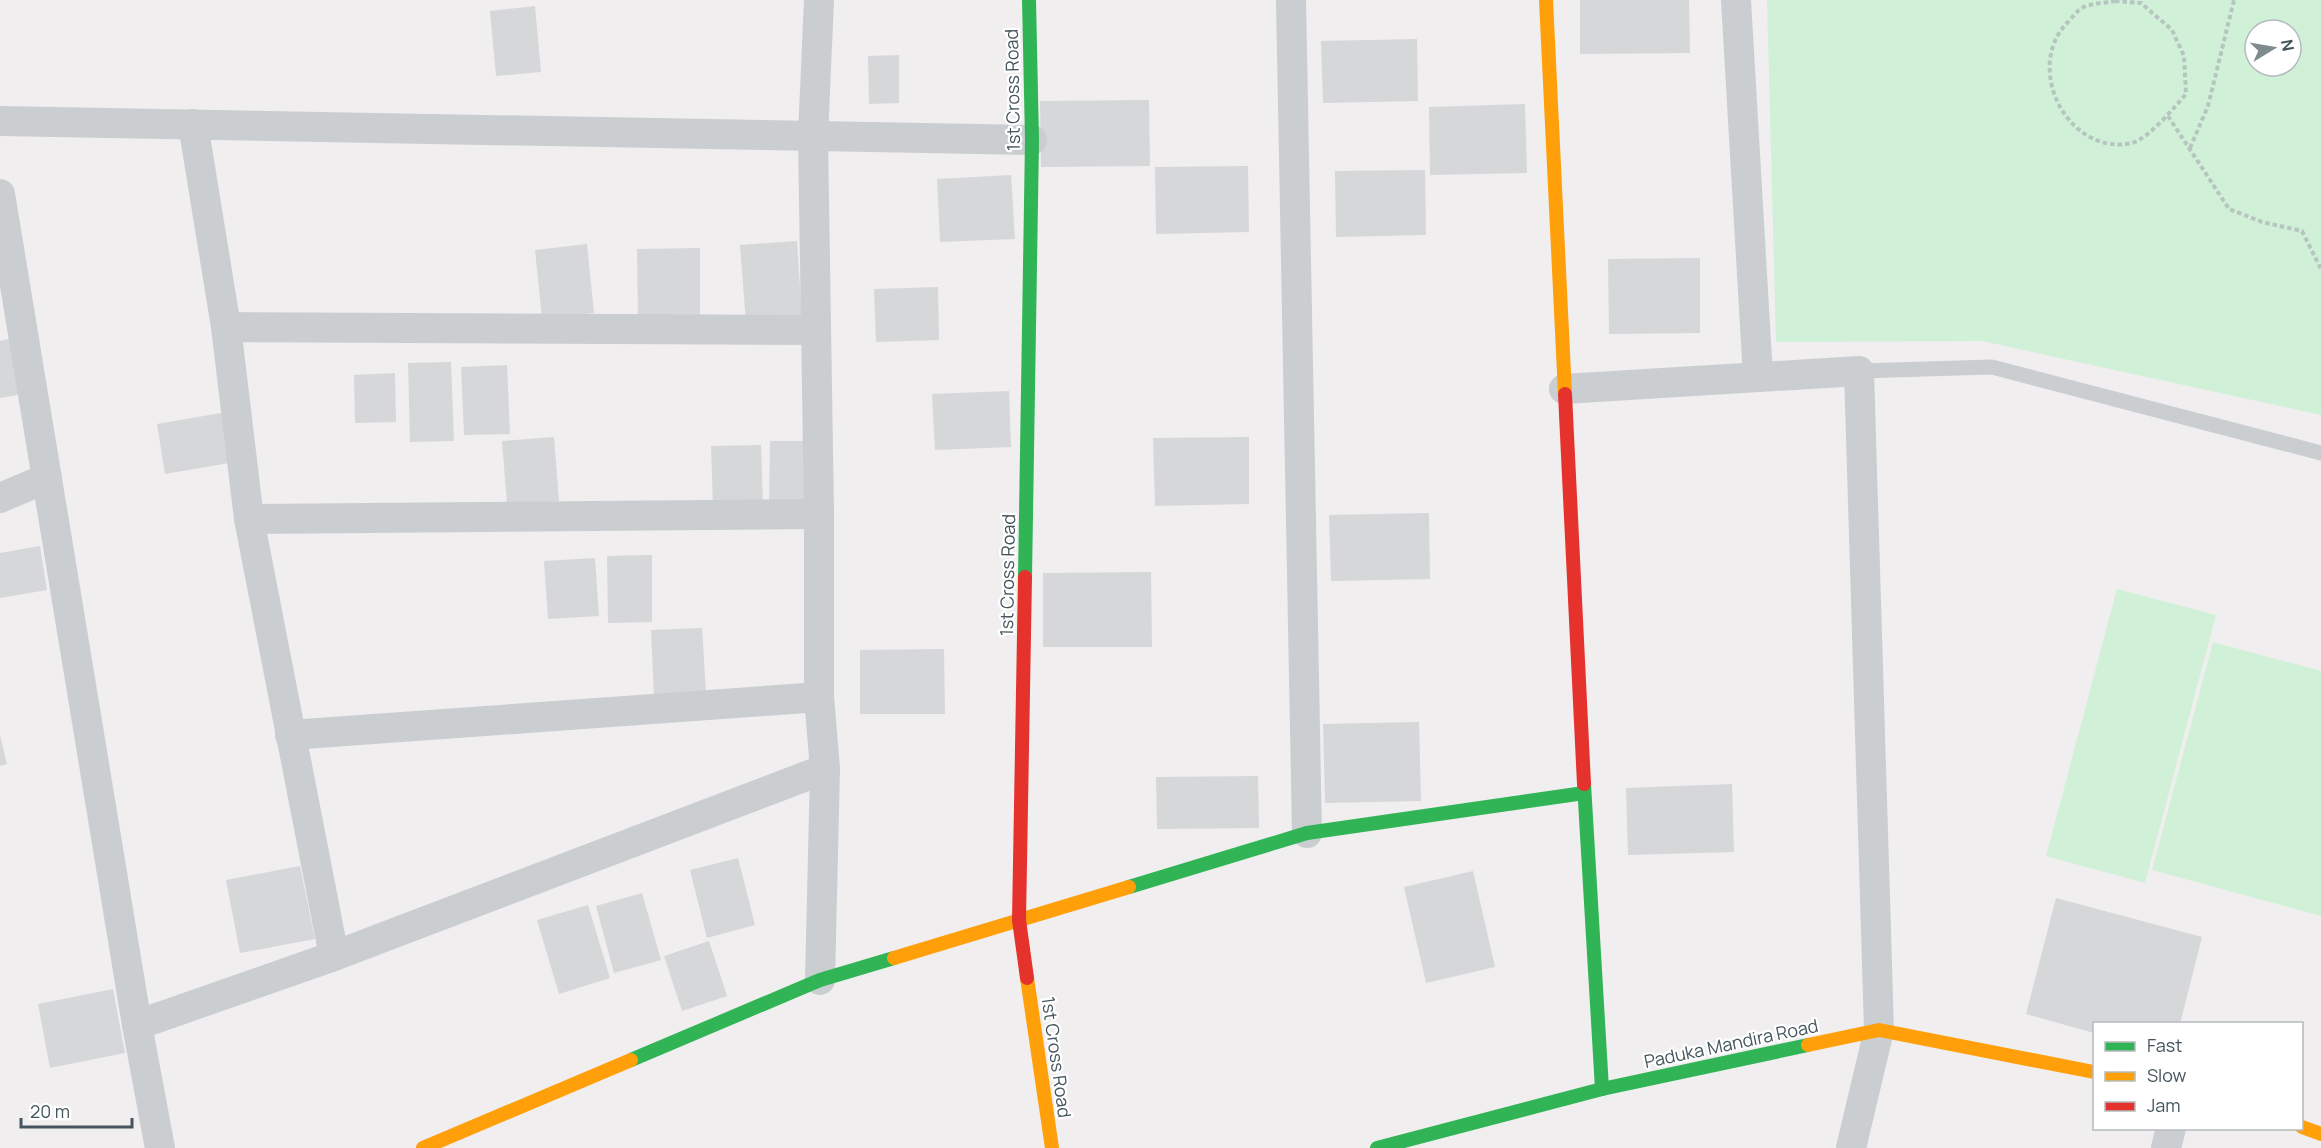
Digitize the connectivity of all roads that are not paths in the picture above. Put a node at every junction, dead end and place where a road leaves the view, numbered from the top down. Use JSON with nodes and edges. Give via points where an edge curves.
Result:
{"nodes":[{"id":1,"x":819,"y":0,"type":"edge"},
{"id":2,"x":1029,"y":0,"type":"edge"},
{"id":3,"x":1291,"y":0,"type":"edge"},
{"id":4,"x":1546,"y":0,"type":"edge"},
{"id":5,"x":1736,"y":0,"type":"edge"},
{"id":6,"x":0,"y":121,"type":"edge"},
{"id":7,"x":193,"y":124,"type":"junction"},
{"id":8,"x":813,"y":136,"type":"junction"},
{"id":9,"x":1032,"y":140,"type":"junction"},
{"id":10,"x":0,"y":194,"type":"edge"},
{"id":11,"x":226,"y":327,"type":"junction"},
{"id":12,"x":815,"y":330,"type":"junction"},
{"id":13,"x":1859,"y":370,"type":"junction"},
{"id":14,"x":1758,"y":376,"type":"junction"},
{"id":15,"x":1564,"y":389,"type":"junction"},
{"id":16,"x":2321,"y":453,"type":"edge"},
{"id":17,"x":47,"y":478,"type":"junction"},
{"id":18,"x":0,"y":498,"type":"edge"},
{"id":19,"x":819,"y":514,"type":"junction"},
{"id":20,"x":249,"y":519,"type":"junction"},
{"id":21,"x":819,"y":697,"type":"junction"},
{"id":22,"x":290,"y":735,"type":"junction"},
{"id":23,"x":825,"y":770,"type":"junction"},
{"id":24,"x":1584,"y":793,"type":"junction"},
{"id":25,"x":1307,"y":833,"type":"junction"},
{"id":26,"x":1019,"y":920,"type":"junction"},
{"id":27,"x":334,"y":956,"type":"junction"},
{"id":28,"x":820,"y":980,"type":"junction"},
{"id":29,"x":137,"y":1025,"type":"junction"},
{"id":30,"x":1879,"y":1030,"type":"junction"},
{"id":31,"x":2093,"y":1072,"type":"edge"},
{"id":32,"x":1602,"y":1089,"type":"junction"},
{"id":33,"x":2303,"y":1128,"type":"edge"},
{"id":34,"x":2170,"y":1130,"type":"edge"},
{"id":35,"x":2321,"y":1134,"type":"edge"},
{"id":36,"x":160,"y":1148,"type":"edge"},
{"id":37,"x":423,"y":1148,"type":"edge"},
{"id":38,"x":1052,"y":1148,"type":"edge"},
{"id":39,"x":1377,"y":1148,"type":"edge"},
{"id":40,"x":1851,"y":1148,"type":"edge"},
{"id":41,"x":2166,"y":1148,"type":"edge"}],
"edges":[{"from":1,"to":8,"type":"street"},
{"from":2,"to":9,"type":"street","name":"1st Cross Road"},
{"from":3,"to":25,"type":"street"},
{"from":4,"to":15,"type":"street"},
{"from":5,"to":14,"type":"street"},
{"from":6,"to":7,"type":"street"},
{"from":7,"to":8,"type":"street"},
{"from":7,"to":11,"type":"street"},
{"from":8,"to":9,"type":"street"},
{"from":8,"to":12,"type":"street"},
{"from":9,"to":26,"type":"street","name":"1st Cross Road"},
{"from":10,"to":17,"type":"street"},
{"from":11,"to":12,"type":"street"},
{"from":11,"to":20,"type":"street"},
{"from":12,"to":19,"type":"street"},
{"from":13,"to":14,"type":"street"},
{"from":13,"to":16,"type":"lane","via":[[1992,368]]},
{"from":13,"to":30,"type":"street"},
{"from":14,"to":15,"type":"street"},
{"from":15,"to":24,"type":"street"},
{"from":17,"to":18,"type":"street"},
{"from":17,"to":29,"type":"street"},
{"from":19,"to":20,"type":"street"},
{"from":19,"to":21,"type":"street"},
{"from":20,"to":22,"type":"street"},
{"from":21,"to":22,"type":"street"},
{"from":21,"to":23,"type":"street"},
{"from":22,"to":27,"type":"street"},
{"from":23,"to":27,"type":"street"},
{"from":23,"to":28,"type":"street"},
{"from":24,"to":25,"type":"street"},
{"from":24,"to":32,"type":"street"},
{"from":25,"to":26,"type":"street"},
{"from":26,"to":28,"type":"street"},
{"from":26,"to":38,"type":"street","name":"1st Cross Road"},
{"from":27,"to":29,"type":"street"},
{"from":28,"to":37,"type":"street"},
{"from":29,"to":36,"type":"street"},
{"from":30,"to":31,"type":"street","name":"Paduka Mandira Road"},
{"from":30,"to":32,"type":"street","name":"Paduka Mandira Road"},
{"from":30,"to":40,"type":"street"},
{"from":32,"to":39,"type":"street","name":"Paduka Mandira Road"},
{"from":33,"to":35,"type":"street"},
{"from":34,"to":41,"type":"street"}]}
